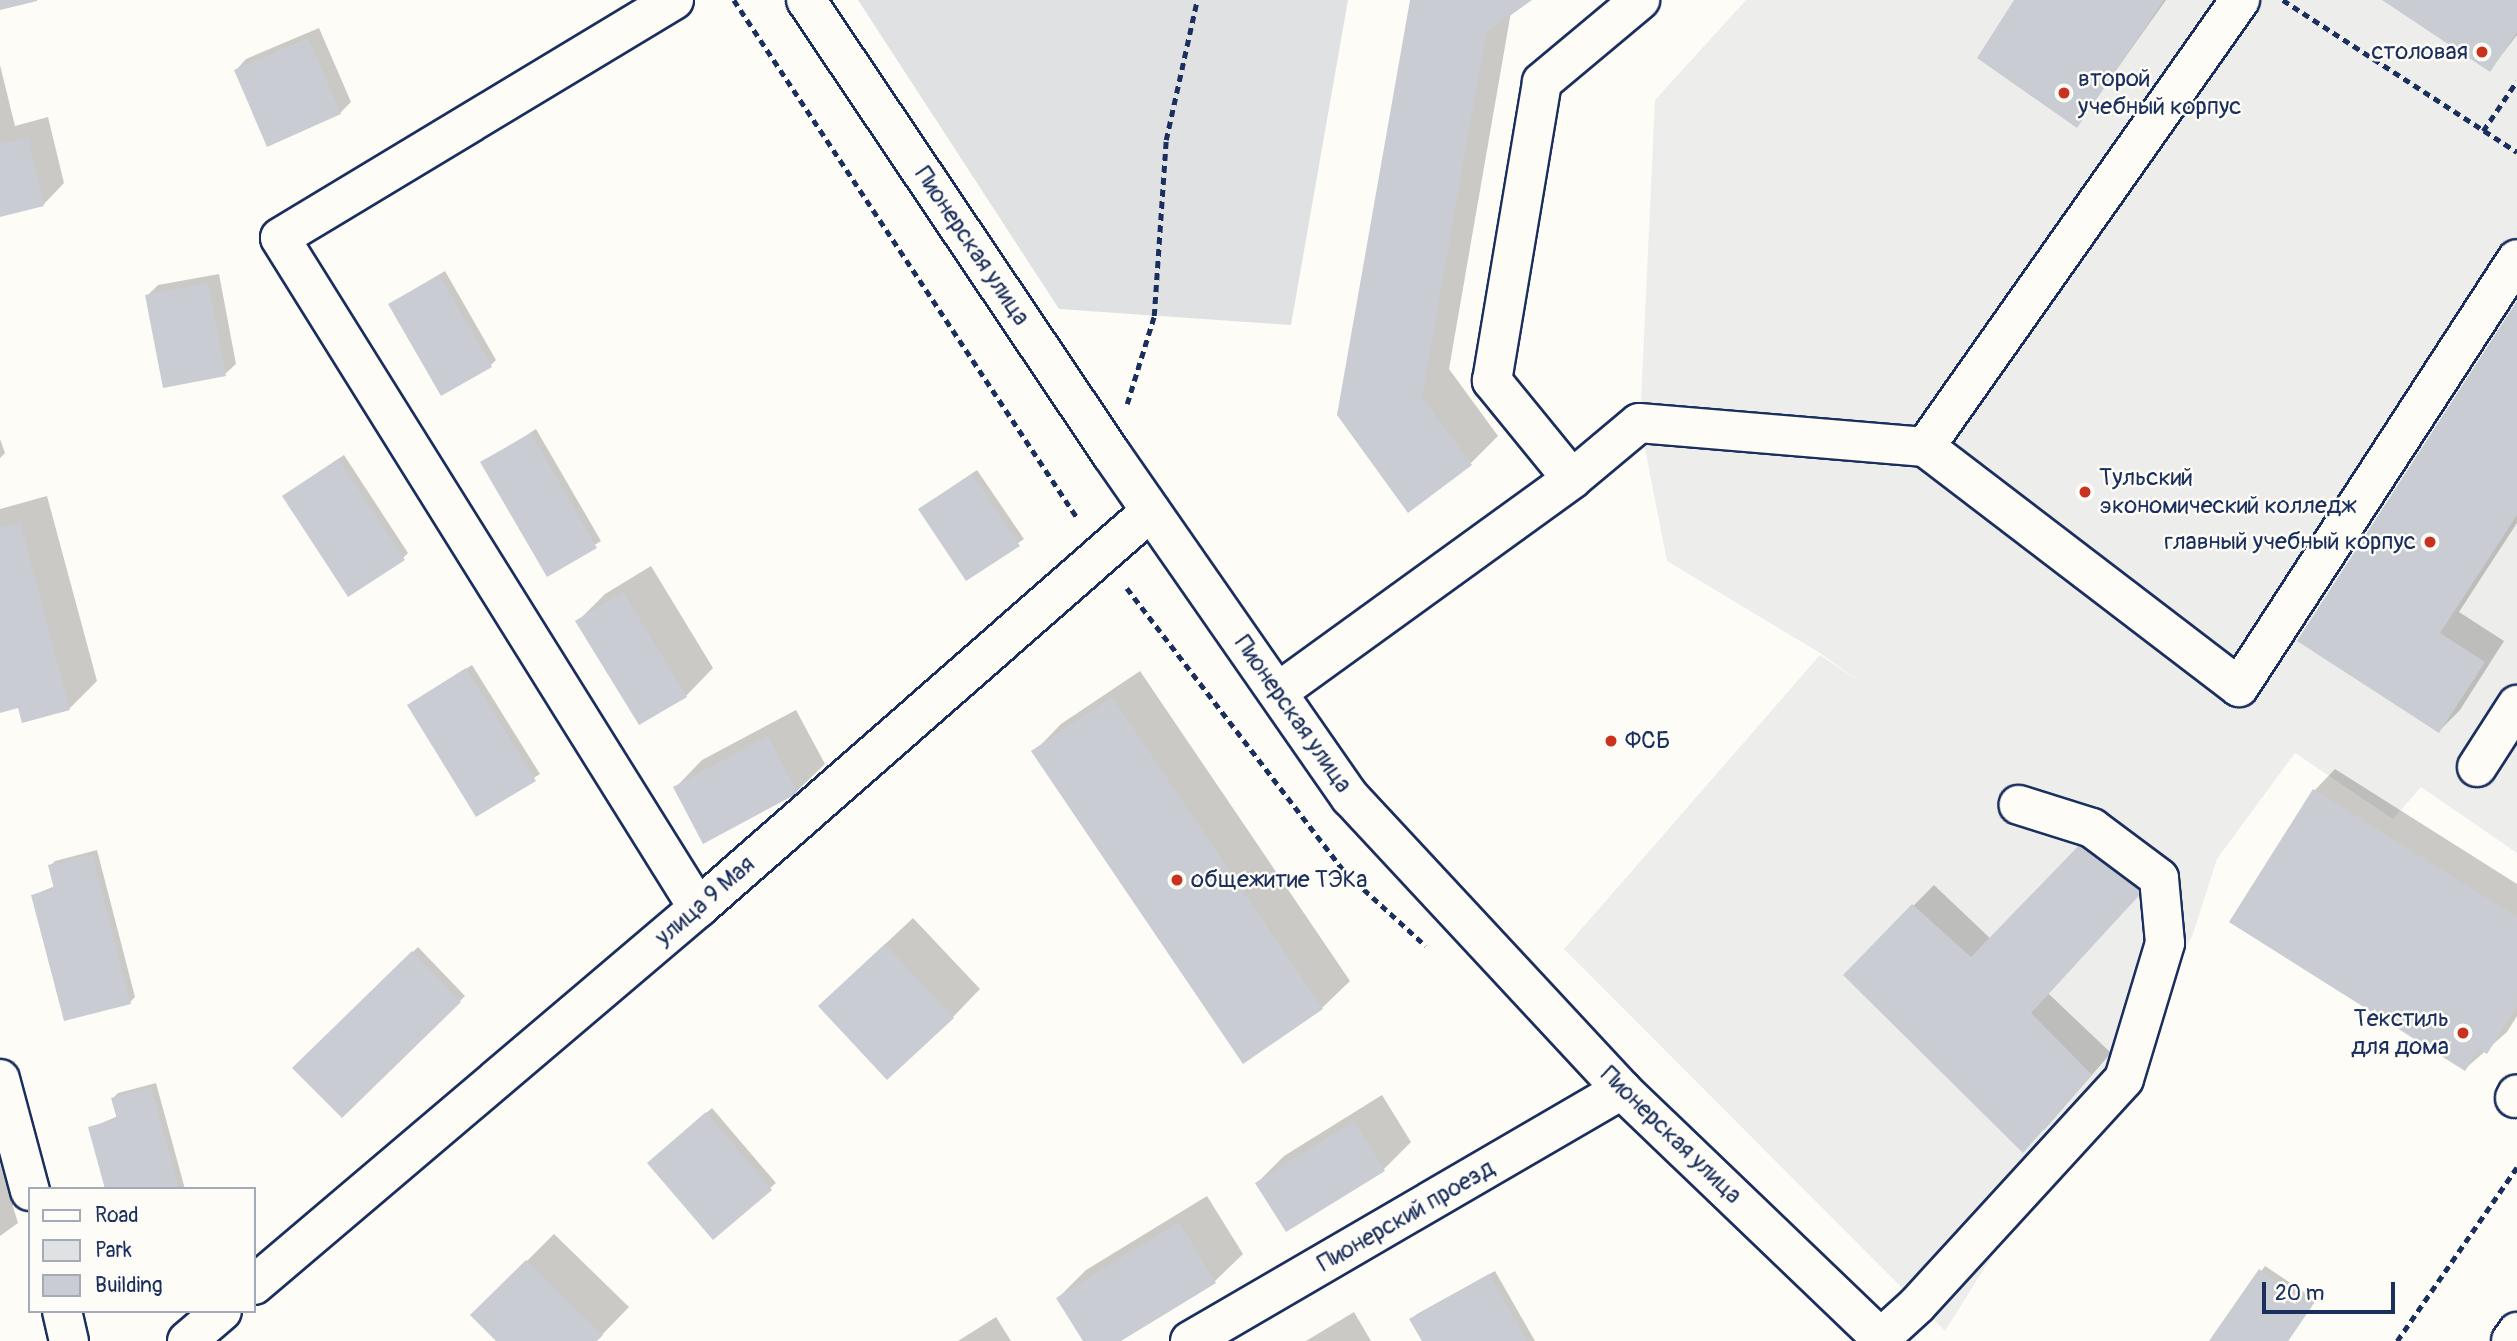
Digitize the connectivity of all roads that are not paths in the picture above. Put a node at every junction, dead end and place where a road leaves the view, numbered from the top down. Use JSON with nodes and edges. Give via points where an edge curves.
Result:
{"nodes":[{"id":1,"x":674,"y":0,"type":"edge"},
{"id":2,"x":806,"y":0,"type":"edge"},
{"id":3,"x":1640,"y":0,"type":"edge"},
{"id":4,"x":2240,"y":0,"type":"edge"},
{"id":5,"x":2517,"y":259,"type":"edge"},
{"id":6,"x":1925,"y":447,"type":"junction"},
{"id":7,"x":1572,"y":479,"type":"junction"},
{"id":8,"x":1151,"y":511,"type":"junction"},
{"id":9,"x":1278,"y":692,"type":"junction"},
{"id":10,"x":2517,"y":705,"type":"edge"},
{"id":11,"x":2477,"y":767,"type":"dead end"},
{"id":12,"x":2019,"y":805,"type":"dead end"},
{"id":13,"x":698,"y":908,"type":"junction"},
{"id":14,"x":0,"y":1079,"type":"edge"},
{"id":15,"x":1622,"y":1090,"type":"junction"},
{"id":16,"x":29,"y":1187,"type":"edge"},
{"id":17,"x":256,"y":1282,"type":"edge"},
{"id":18,"x":62,"y":1313,"type":"edge"},
{"id":19,"x":220,"y":1313,"type":"edge"},
{"id":20,"x":2517,"y":1332,"type":"edge"},
{"id":21,"x":1883,"y":1340,"type":"edge"},
{"id":22,"x":69,"y":1341,"type":"edge"},
{"id":23,"x":187,"y":1341,"type":"edge"},
{"id":24,"x":1190,"y":1341,"type":"edge"},
{"id":25,"x":2511,"y":1341,"type":"edge"}],
"edges":[{"from":1,"to":13,"type":"street","via":[[281,238]]},
{"from":2,"to":8,"type":"street","name":"Пионерская улица"},
{"from":3,"to":7,"type":"street","via":[[1542,82],[1492,381]]},
{"from":4,"to":6,"type":"street"},
{"from":5,"to":6,"type":"street","via":[[2239,687]]},
{"from":6,"to":7,"type":"street","via":[[1640,423]]},
{"from":7,"to":9,"type":"street"},
{"from":8,"to":9,"type":"street","name":"Пионерская улица"},
{"from":8,"to":13,"type":"street","name":"улица 9 Мая"},
{"from":9,"to":15,"type":"street","name":"Пионерская улица","via":[[1350,797]]},
{"from":10,"to":11,"type":"street"},
{"from":12,"to":21,"type":"street","via":[[2092,828],[2159,878],[2165,943],[2124,1079]]},
{"from":13,"to":17,"type":"street","name":"улица 9 Мая"},
{"from":14,"to":16,"type":"street"},
{"from":15,"to":21,"type":"street","name":"Пионерская улица"},
{"from":15,"to":24,"type":"street","name":"Пионерский проезд"},
{"from":18,"to":22,"type":"street"},
{"from":19,"to":23,"type":"street"},
{"from":20,"to":25,"type":"street"}]}
